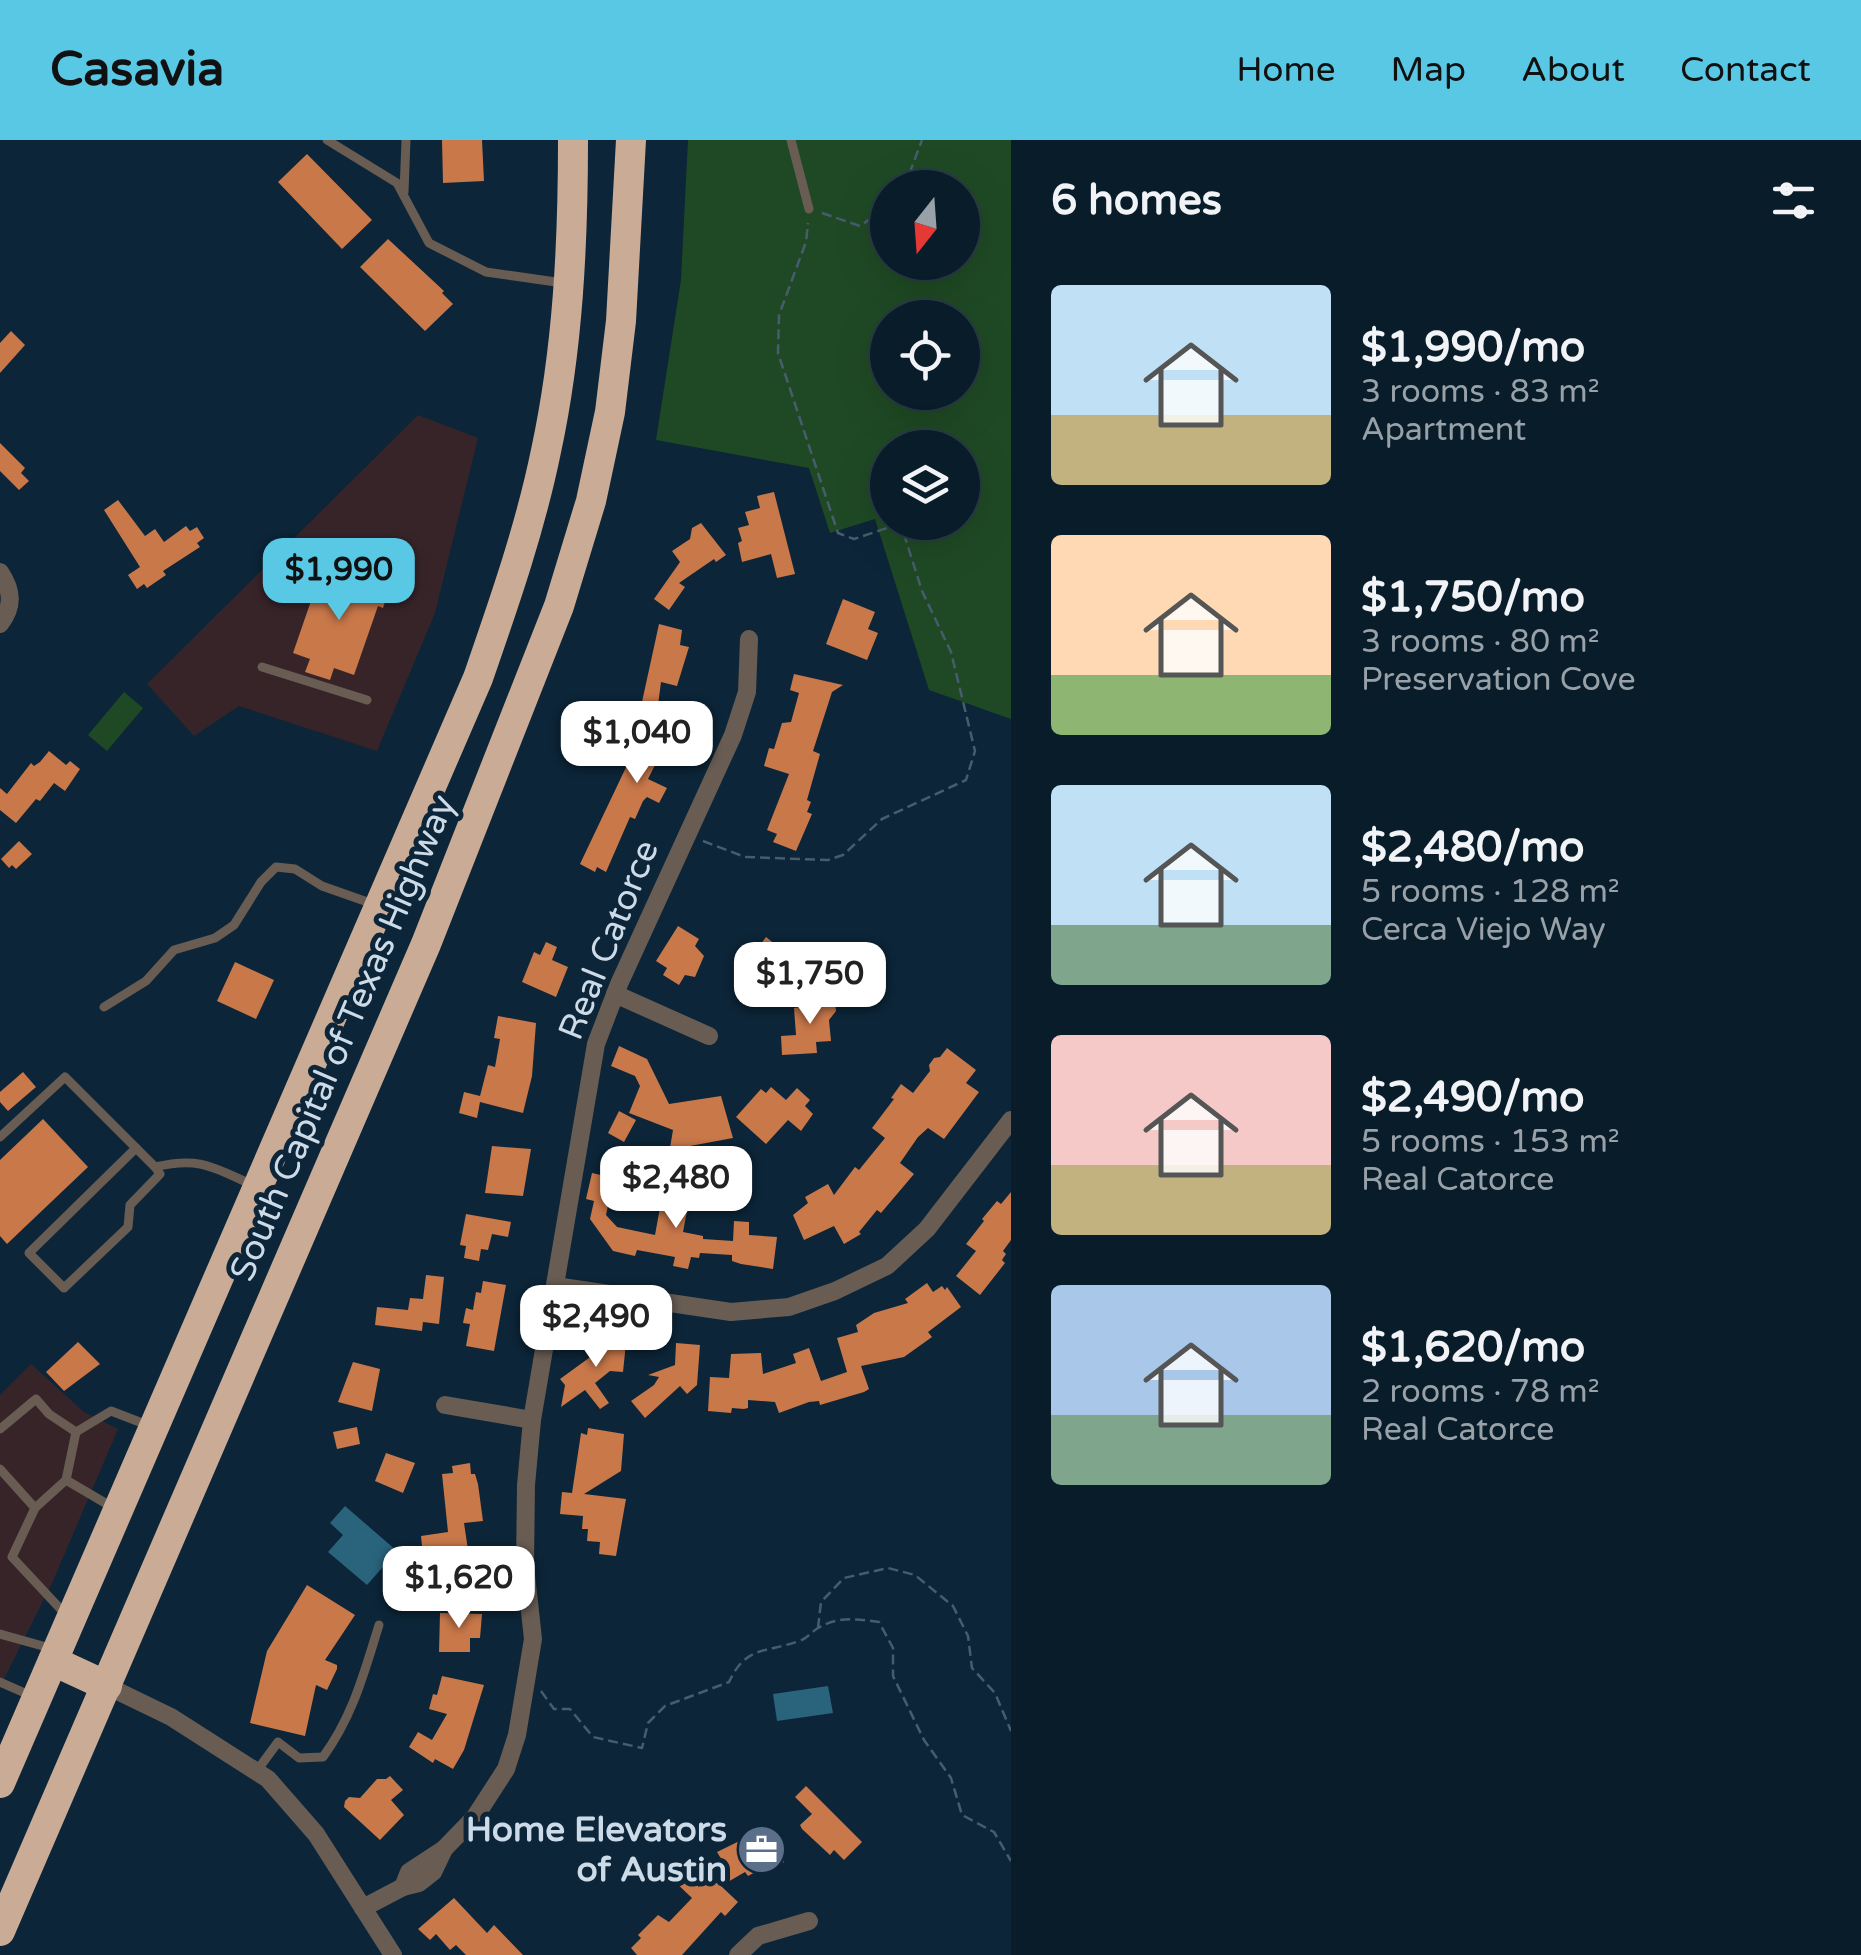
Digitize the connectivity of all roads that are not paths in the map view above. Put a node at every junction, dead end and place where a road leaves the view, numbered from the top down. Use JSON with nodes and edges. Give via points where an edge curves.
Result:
{"nodes":[{"id":1,"x":327,"y":140,"type":"edge"},
{"id":2,"x":406,"y":140,"type":"edge"},
{"id":3,"x":573,"y":140,"type":"edge"},
{"id":4,"x":631,"y":140,"type":"edge"},
{"id":5,"x":791,"y":140,"type":"edge"},
{"id":6,"x":404,"y":192,"type":"junction"},
{"id":7,"x":809,"y":209,"type":"road end"},
{"id":8,"x":570,"y":283,"type":"junction"},
{"id":9,"x":0,"y":572,"type":"edge"},
{"id":10,"x":0,"y":624,"type":"edge"},
{"id":11,"x":749,"y":639,"type":"dead end"},
{"id":12,"x":262,"y":667,"type":"dead end"},
{"id":13,"x":367,"y":700,"type":"dead end"},
{"id":14,"x":380,"y":906,"type":"junction"},
{"id":15,"x":615,"y":994,"type":"junction"},
{"id":16,"x":104,"y":1007,"type":"dead end"},
{"id":17,"x":708,"y":1036,"type":"dead end"},
{"id":18,"x":1011,"y":1120,"type":"edge"},
{"id":19,"x":0,"y":1137,"type":"edge"},
{"id":20,"x":136,"y":1148,"type":"junction"},
{"id":21,"x":155,"y":1167,"type":"junction"},
{"id":22,"x":258,"y":1187,"type":"junction"},
{"id":23,"x":555,"y":1286,"type":"junction"},
{"id":24,"x":446,"y":1406,"type":"dead end"},
{"id":25,"x":532,"y":1420,"type":"junction"},
{"id":26,"x":153,"y":1427,"type":"junction"},
{"id":27,"x":0,"y":1429,"type":"edge"},
{"id":28,"x":76,"y":1432,"type":"junction"},
{"id":29,"x":0,"y":1469,"type":"edge"},
{"id":30,"x":66,"y":1480,"type":"junction"},
{"id":31,"x":35,"y":1508,"type":"junction"},
{"id":32,"x":118,"y":1510,"type":"junction"},
{"id":33,"x":71,"y":1620,"type":"junction"},
{"id":34,"x":378,"y":1626,"type":"dead end"},
{"id":35,"x":0,"y":1634,"type":"edge"},
{"id":36,"x":55,"y":1655,"type":"junction"},
{"id":37,"x":0,"y":1682,"type":"edge"},
{"id":38,"x":106,"y":1686,"type":"junction"},
{"id":39,"x":36,"y":1698,"type":"junction"},
{"id":40,"x":256,"y":1772,"type":"junction"},
{"id":41,"x":0,"y":1783,"type":"edge"},
{"id":42,"x":363,"y":1908,"type":"junction"},
{"id":43,"x":810,"y":1921,"type":"dead end"},
{"id":44,"x":0,"y":1931,"type":"edge"},
{"id":45,"x":393,"y":1955,"type":"edge"},
{"id":46,"x":738,"y":1955,"type":"edge"}],
"edges":[{"from":1,"to":6,"type":"lane"},
{"from":2,"to":6,"type":"lane"},
{"from":3,"to":8,"type":"highway","name":"South Capital of Texas Highway"},
{"from":4,"to":38,"type":"highway","name":"South Capital of Texas Highway","via":[[610,412],[559,606],[426,944]]},
{"from":5,"to":7,"type":"lane"},
{"from":6,"to":8,"type":"lane","via":[[429,243],[486,272]]},
{"from":8,"to":14,"type":"highway","name":"South Capital of Texas Highway","via":[[546,450],[506,599]]},
{"from":9,"to":10,"type":"street","via":[[10,592]]},
{"from":11,"to":15,"type":"street","name":"Real Catorce","via":[[747,692],[733,735]]},
{"from":12,"to":13,"type":"lane"},
{"from":14,"to":16,"type":"lane","via":[[276,867],[234,926],[174,950],[146,981]]},
{"from":14,"to":22,"type":"highway","name":"South Capital of Texas Highway"},
{"from":15,"to":17,"type":"street"},
{"from":15,"to":23,"type":"street","name":"Real Catorce","via":[[596,1044]]},
{"from":18,"to":23,"type":"street","via":[[927,1229],[887,1266],[836,1292],[790,1307],[731,1312]]},
{"from":19,"to":20,"type":"lane","via":[[65,1077]]},
{"from":20,"to":21,"type":"lane"},
{"from":20,"to":21,"type":"lane","via":[[29,1253],[64,1288],[128,1227],[130,1206],[160,1174]]},
{"from":21,"to":22,"type":"lane","via":[[184,1160],[205,1164]]},
{"from":22,"to":26,"type":"highway","name":"South Capital of Texas Highway"},
{"from":23,"to":25,"type":"street","name":"Real Catorce"},
{"from":24,"to":25,"type":"street"},
{"from":25,"to":42,"type":"street","name":"Real Catorce","via":[[525,1566],[533,1639],[506,1769],[475,1817],[444,1848],[409,1872],[403,1887]]},
{"from":26,"to":28,"type":"lane","via":[[111,1411]]},
{"from":26,"to":32,"type":"highway","name":"South Capital of Texas Highway"},
{"from":27,"to":28,"type":"lane","via":[[36,1399]]},
{"from":28,"to":30,"type":"lane"},
{"from":29,"to":31,"type":"lane"},
{"from":30,"to":31,"type":"lane"},
{"from":30,"to":32,"type":"lane"},
{"from":31,"to":33,"type":"lane","via":[[12,1557]]},
{"from":32,"to":33,"type":"highway","name":"South Capital of Texas Highway"},
{"from":33,"to":36,"type":"highway","name":"South Capital of Texas Highway"},
{"from":34,"to":40,"type":"lane","via":[[354,1706],[323,1758],[299,1758],[278,1742]]},
{"from":35,"to":36,"type":"lane"},
{"from":36,"to":38,"type":"highway"},
{"from":36,"to":39,"type":"highway","name":"South Capital of Texas Highway"},
{"from":37,"to":39,"type":"lane"},
{"from":38,"to":40,"type":"street","via":[[171,1717]]},
{"from":38,"to":44,"type":"highway","name":"South Capital of Texas Highway"},
{"from":39,"to":41,"type":"highway","name":"South Capital of Texas Highway"},
{"from":40,"to":42,"type":"street","via":[[316,1834]]},
{"from":42,"to":45,"type":"street"},
{"from":43,"to":46,"type":"street","via":[[758,1936]]}]}
